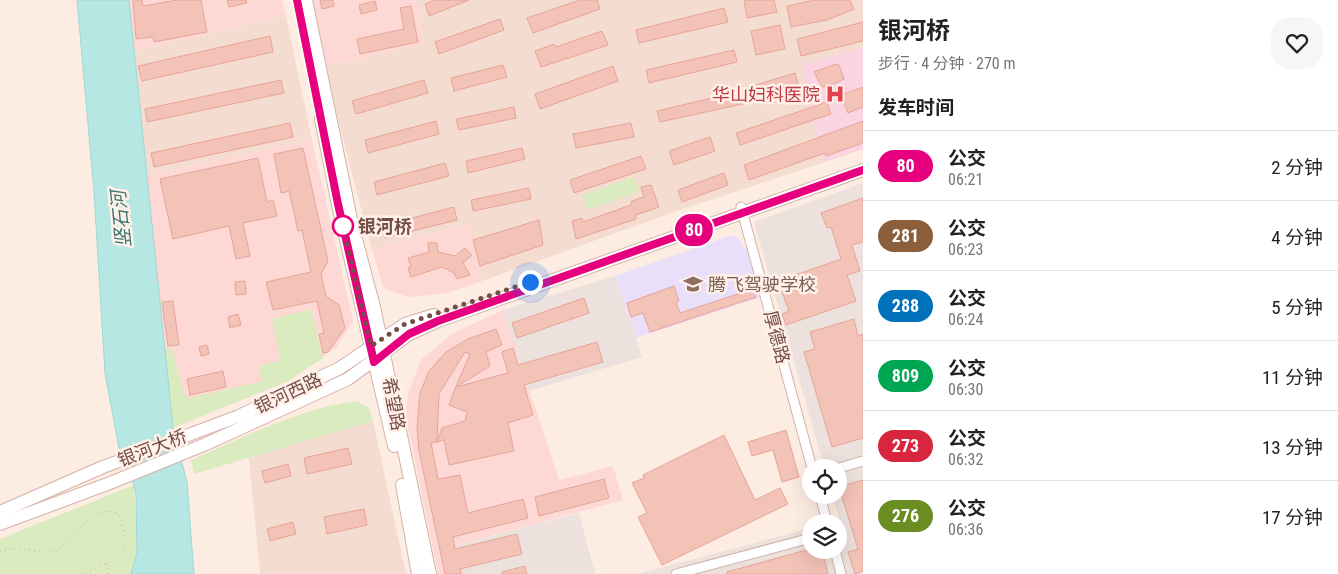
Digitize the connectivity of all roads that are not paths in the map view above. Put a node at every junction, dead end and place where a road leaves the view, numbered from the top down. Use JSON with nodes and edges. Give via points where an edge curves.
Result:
{"nodes":[{"id":1,"x":298,"y":0,"type":"edge"},
{"id":2,"x":306,"y":0,"type":"edge"},
{"id":3,"x":863,"y":163,"type":"edge"},
{"id":4,"x":863,"y":170,"type":"edge"},
{"id":5,"x":742,"y":210,"type":"junction"},
{"id":6,"x":376,"y":343,"type":"junction"},
{"id":7,"x":384,"y":353,"type":"junction"},
{"id":8,"x":374,"y":362,"type":"junction"},
{"id":9,"x":200,"y":428,"type":"joint"},
{"id":10,"x":206,"y":444,"type":"joint"},
{"id":11,"x":810,"y":459,"type":"edge"},
{"id":12,"x":863,"y":461,"type":"edge"},
{"id":13,"x":847,"y":466,"type":"edge"},
{"id":14,"x":0,"y":512,"type":"edge"},
{"id":15,"x":0,"y":524,"type":"edge"},
{"id":16,"x":802,"y":540,"type":"edge"},
{"id":17,"x":837,"y":559,"type":"edge"},
{"id":18,"x":418,"y":574,"type":"edge"},
{"id":19,"x":430,"y":574,"type":"edge"},
{"id":20,"x":676,"y":574,"type":"edge"},
{"id":21,"x":841,"y":574,"type":"edge"}],
"edges":[{"from":1,"to":6,"type":"main road","name":"希望路","via":[[338,204]]},
{"from":2,"to":6,"type":"main road","name":"希望路"},
{"from":3,"to":5,"type":"main road"},
{"from":4,"to":5,"type":"main road"},
{"from":5,"to":6,"type":"main road","name":"银河西路","via":[[405,324]]},
{"from":5,"to":7,"type":"main road","name":"银河西路","via":[[438,321],[409,334]]},
{"from":5,"to":11,"type":"street","name":"厚德路"},
{"from":6,"to":7,"type":"main road","name":"希望路"},
{"from":6,"to":8,"type":"main road","name":"希望路"},
{"from":6,"to":9,"type":"main road","name":"银河西路","via":[[340,368],[239,416]]},
{"from":7,"to":8,"type":"main road","name":"银河西路"},
{"from":7,"to":19,"type":"main road","name":"希望路"},
{"from":8,"to":10,"type":"main road","name":"银河西路","via":[[348,379]]},
{"from":8,"to":18,"type":"main road","name":"希望路","via":[[402,481]]},
{"from":9,"to":14,"type":"main road","name":"银河大桥"},
{"from":10,"to":15,"type":"main road","name":"银河大桥"},
{"from":12,"to":13,"type":"street"},
{"from":16,"to":20,"type":"street"},
{"from":17,"to":21,"type":"street"}]}
